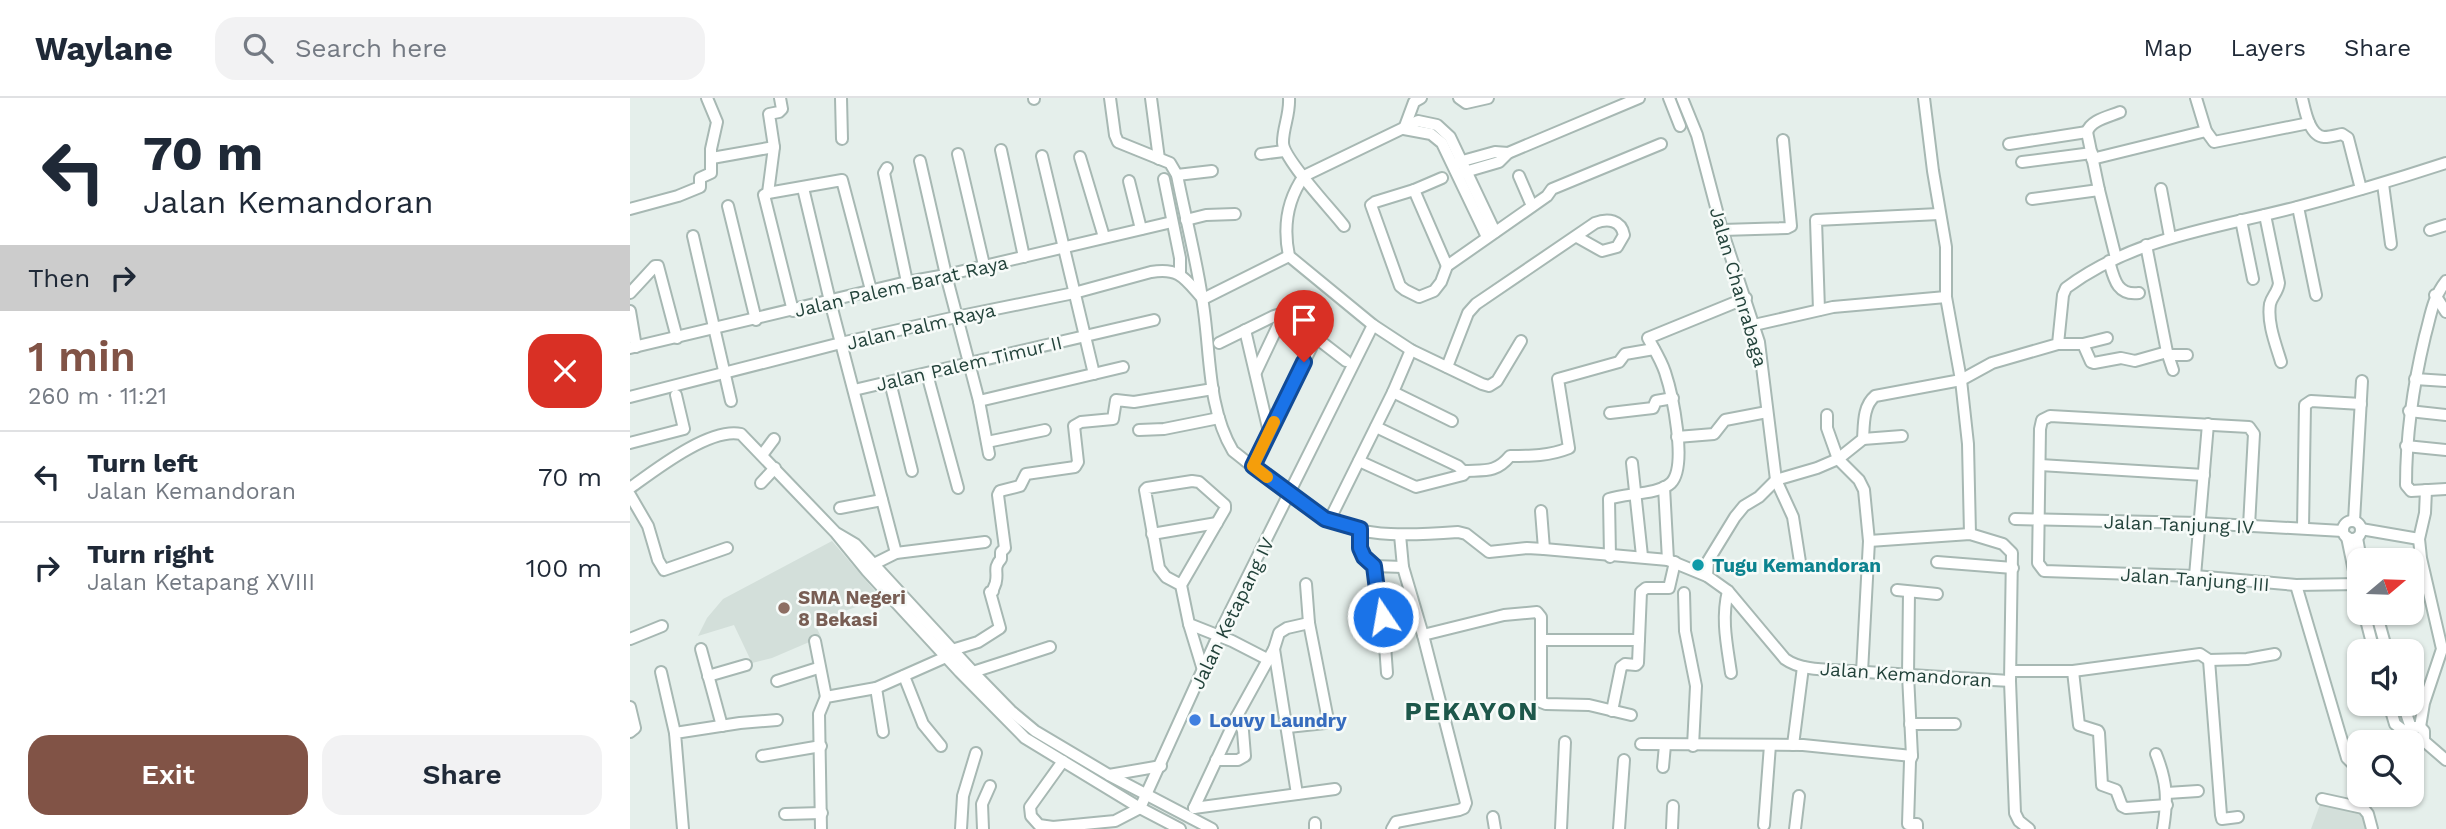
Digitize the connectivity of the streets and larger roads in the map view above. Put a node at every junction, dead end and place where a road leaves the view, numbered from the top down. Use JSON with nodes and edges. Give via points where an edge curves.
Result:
{"nodes":[{"id":1,"x":707,"y":98,"type":"edge"},
{"id":2,"x":780,"y":98,"type":"edge"},
{"id":3,"x":841,"y":98,"type":"edge"},
{"id":4,"x":1110,"y":98,"type":"edge"},
{"id":5,"x":1152,"y":98,"type":"edge"},
{"id":6,"x":1289,"y":98,"type":"edge"},
{"id":7,"x":1459,"y":98,"type":"edge"},
{"id":8,"x":1488,"y":98,"type":"edge"},
{"id":9,"x":1639,"y":98,"type":"edge"},
{"id":10,"x":1670,"y":98,"type":"edge"},
{"id":11,"x":1682,"y":98,"type":"edge"},
{"id":12,"x":1924,"y":98,"type":"edge"},
{"id":13,"x":2196,"y":98,"type":"edge"},
{"id":14,"x":2302,"y":98,"type":"edge"},
{"id":15,"x":1416,"y":100,"type":"edge"},
{"id":16,"x":2120,"y":112,"type":"dead end"},
{"id":17,"x":2309,"y":123,"type":"junction"},
{"id":18,"x":1680,"y":125,"type":"dead end"},
{"id":19,"x":1404,"y":129,"type":"junction"},
{"id":20,"x":2206,"y":131,"type":"junction"},
{"id":21,"x":2087,"y":132,"type":"junction"},
{"id":22,"x":842,"y":139,"type":"dead end"},
{"id":23,"x":1783,"y":139,"type":"dead end"},
{"id":24,"x":2009,"y":144,"type":"dead end"},
{"id":25,"x":1661,"y":145,"type":"dead end"},
{"id":26,"x":774,"y":147,"type":"junction"},
{"id":27,"x":1000,"y":150,"type":"dead end"},
{"id":28,"x":1284,"y":151,"type":"junction"},
{"id":29,"x":958,"y":153,"type":"dead end"},
{"id":30,"x":1261,"y":154,"type":"dead end"},
{"id":31,"x":1042,"y":156,"type":"dead end"},
{"id":32,"x":2092,"y":156,"type":"junction"},
{"id":33,"x":1080,"y":157,"type":"dead end"},
{"id":34,"x":712,"y":158,"type":"junction"},
{"id":35,"x":1160,"y":159,"type":"junction"},
{"id":36,"x":920,"y":160,"type":"dead end"},
{"id":37,"x":2022,"y":162,"type":"dead end"},
{"id":38,"x":2446,"y":163,"type":"edge"},
{"id":39,"x":887,"y":168,"type":"dead end"},
{"id":40,"x":1460,"y":168,"type":"junction"},
{"id":41,"x":1212,"y":172,"type":"dead end"},
{"id":42,"x":1177,"y":175,"type":"junction"},
{"id":43,"x":1304,"y":176,"type":"junction"},
{"id":44,"x":1519,"y":176,"type":"dead end"},
{"id":45,"x":1443,"y":178,"type":"dead end"},
{"id":46,"x":1164,"y":179,"type":"dead end"},
{"id":47,"x":1129,"y":181,"type":"dead end"},
{"id":48,"x":2383,"y":184,"type":"junction"},
{"id":49,"x":803,"y":188,"type":"junction"},
{"id":50,"x":1552,"y":189,"type":"junction"},
{"id":51,"x":2161,"y":189,"type":"dead end"},
{"id":52,"x":2361,"y":189,"type":"junction"},
{"id":53,"x":1414,"y":190,"type":"junction"},
{"id":54,"x":2099,"y":190,"type":"junction"},
{"id":55,"x":768,"y":193,"type":"junction"},
{"id":56,"x":1527,"y":195,"type":"junction"},
{"id":57,"x":2032,"y":200,"type":"dead end"},
{"id":58,"x":728,"y":206,"type":"dead end"},
{"id":59,"x":1532,"y":206,"type":"junction"},
{"id":60,"x":2298,"y":207,"type":"junction"},
{"id":61,"x":630,"y":209,"type":"edge"},
{"id":62,"x":1235,"y":214,"type":"dead end"},
{"id":63,"x":1939,"y":214,"type":"junction"},
{"id":64,"x":2265,"y":215,"type":"junction"},
{"id":65,"x":1186,"y":220,"type":"junction"},
{"id":66,"x":2241,"y":220,"type":"junction"},
{"id":67,"x":1172,"y":222,"type":"junction"},
{"id":68,"x":2446,"y":225,"type":"edge"},
{"id":69,"x":1344,"y":226,"type":"dead end"},
{"id":70,"x":1141,"y":229,"type":"junction"},
{"id":71,"x":1722,"y":230,"type":"junction"},
{"id":72,"x":2430,"y":230,"type":"dead end"},
{"id":73,"x":1491,"y":234,"type":"junction"},
{"id":74,"x":694,"y":236,"type":"dead end"},
{"id":75,"x":1104,"y":237,"type":"junction"},
{"id":76,"x":1577,"y":237,"type":"dead end"},
{"id":77,"x":2170,"y":237,"type":"junction"},
{"id":78,"x":2391,"y":244,"type":"dead end"},
{"id":79,"x":2146,"y":245,"type":"junction"},
{"id":80,"x":1063,"y":248,"type":"junction"},
{"id":81,"x":1289,"y":256,"type":"junction"},
{"id":82,"x":1024,"y":257,"type":"junction"},
{"id":83,"x":2112,"y":260,"type":"junction"},
{"id":84,"x":984,"y":265,"type":"junction"},
{"id":85,"x":1447,"y":266,"type":"junction"},
{"id":86,"x":1180,"y":274,"type":"junction"},
{"id":87,"x":946,"y":275,"type":"junction"},
{"id":88,"x":2253,"y":279,"type":"dead end"},
{"id":89,"x":2446,"y":281,"type":"edge"},
{"id":90,"x":907,"y":282,"type":"junction"},
{"id":91,"x":872,"y":290,"type":"junction"},
{"id":92,"x":630,"y":293,"type":"edge"},
{"id":93,"x":1074,"y":293,"type":"junction"},
{"id":94,"x":2139,"y":293,"type":"dead end"},
{"id":95,"x":2316,"y":295,"type":"dead end"},
{"id":96,"x":2435,"y":295,"type":"junction"},
{"id":97,"x":1946,"y":297,"type":"junction"},
{"id":98,"x":1745,"y":298,"type":"junction"},
{"id":99,"x":1203,"y":299,"type":"junction"},
{"id":100,"x":830,"y":300,"type":"junction"},
{"id":101,"x":1819,"y":310,"type":"junction"},
{"id":102,"x":630,"y":311,"type":"edge"},
{"id":103,"x":793,"y":311,"type":"junction"},
{"id":104,"x":2446,"y":312,"type":"edge"},
{"id":105,"x":1284,"y":313,"type":"junction"},
{"id":106,"x":956,"y":317,"type":"junction"},
{"id":107,"x":756,"y":320,"type":"junction"},
{"id":108,"x":1154,"y":320,"type":"dead end"},
{"id":109,"x":1373,"y":325,"type":"junction"},
{"id":110,"x":1754,"y":325,"type":"junction"},
{"id":111,"x":715,"y":328,"type":"junction"},
{"id":112,"x":1245,"y":330,"type":"junction"},
{"id":113,"x":1084,"y":336,"type":"junction"},
{"id":114,"x":677,"y":338,"type":"junction"},
{"id":115,"x":1316,"y":338,"type":"junction"},
{"id":116,"x":2107,"y":338,"type":"dead end"},
{"id":117,"x":1521,"y":341,"type":"dead end"},
{"id":118,"x":1219,"y":343,"type":"dead end"},
{"id":119,"x":841,"y":344,"type":"junction"},
{"id":120,"x":2059,"y":344,"type":"junction"},
{"id":121,"x":2083,"y":344,"type":"junction"},
{"id":122,"x":633,"y":347,"type":"edge"},
{"id":123,"x":1654,"y":349,"type":"junction"},
{"id":124,"x":1411,"y":350,"type":"junction"},
{"id":125,"x":2168,"y":354,"type":"junction"},
{"id":126,"x":2187,"y":355,"type":"dead end"},
{"id":127,"x":1346,"y":361,"type":"dead end"},
{"id":128,"x":2281,"y":362,"type":"dead end"},
{"id":129,"x":968,"y":363,"type":"junction"},
{"id":130,"x":1123,"y":367,"type":"dead end"},
{"id":131,"x":1447,"y":367,"type":"junction"},
{"id":132,"x":2174,"y":370,"type":"dead end"},
{"id":133,"x":1256,"y":372,"type":"junction"},
{"id":134,"x":724,"y":373,"type":"junction"},
{"id":135,"x":927,"y":374,"type":"junction"},
{"id":136,"x":1094,"y":374,"type":"junction"},
{"id":137,"x":2415,"y":379,"type":"junction"},
{"id":138,"x":1961,"y":380,"type":"junction"},
{"id":139,"x":2362,"y":381,"type":"dead end"},
{"id":140,"x":2446,"y":381,"type":"edge"},
{"id":141,"x":891,"y":382,"type":"junction"},
{"id":142,"x":854,"y":390,"type":"junction"},
{"id":143,"x":1213,"y":390,"type":"junction"},
{"id":144,"x":1393,"y":392,"type":"junction"},
{"id":145,"x":676,"y":395,"type":"dead end"},
{"id":146,"x":630,"y":397,"type":"edge"},
{"id":147,"x":1673,"y":398,"type":"junction"},
{"id":148,"x":731,"y":401,"type":"dead end"},
{"id":149,"x":979,"y":401,"type":"junction"},
{"id":150,"x":2361,"y":404,"type":"junction"},
{"id":151,"x":2409,"y":411,"type":"junction"},
{"id":152,"x":1767,"y":412,"type":"junction"},
{"id":153,"x":1610,"y":413,"type":"dead end"},
{"id":154,"x":1827,"y":415,"type":"dead end"},
{"id":155,"x":2446,"y":415,"type":"edge"},
{"id":156,"x":1219,"y":418,"type":"junction"},
{"id":157,"x":1452,"y":421,"type":"dead end"},
{"id":158,"x":2208,"y":424,"type":"junction"},
{"id":159,"x":1376,"y":427,"type":"junction"},
{"id":160,"x":1045,"y":430,"type":"dead end"},
{"id":161,"x":1139,"y":430,"type":"dead end"},
{"id":162,"x":1269,"y":432,"type":"junction"},
{"id":163,"x":1902,"y":436,"type":"dead end"},
{"id":164,"x":1678,"y":437,"type":"junction"},
{"id":165,"x":774,"y":439,"type":"dead end"},
{"id":166,"x":1863,"y":439,"type":"junction"},
{"id":167,"x":987,"y":442,"type":"junction"},
{"id":168,"x":630,"y":443,"type":"edge"},
{"id":169,"x":2406,"y":446,"type":"junction"},
{"id":170,"x":2446,"y":450,"type":"edge"},
{"id":171,"x":989,"y":454,"type":"dead end"},
{"id":172,"x":762,"y":455,"type":"junction"},
{"id":173,"x":1838,"y":459,"type":"junction"},
{"id":174,"x":1359,"y":461,"type":"junction"},
{"id":175,"x":1632,"y":463,"type":"dead end"},
{"id":176,"x":2040,"y":465,"type":"junction"},
{"id":177,"x":1253,"y":466,"type":"junction"},
{"id":178,"x":775,"y":468,"type":"junction"},
{"id":179,"x":912,"y":471,"type":"dead end"},
{"id":180,"x":1465,"y":471,"type":"junction"},
{"id":181,"x":2204,"y":475,"type":"junction"},
{"id":182,"x":1776,"y":480,"type":"junction"},
{"id":183,"x":761,"y":484,"type":"dead end"},
{"id":184,"x":1664,"y":487,"type":"junction"},
{"id":185,"x":630,"y":488,"type":"edge"},
{"id":186,"x":958,"y":488,"type":"dead end"},
{"id":187,"x":2446,"y":489,"type":"edge"},
{"id":188,"x":2426,"y":491,"type":"junction"},
{"id":189,"x":1636,"y":493,"type":"junction"},
{"id":190,"x":1291,"y":494,"type":"junction"},
{"id":191,"x":630,"y":495,"type":"edge"},
{"id":192,"x":882,"y":500,"type":"junction"},
{"id":193,"x":840,"y":508,"type":"dead end"},
{"id":194,"x":1541,"y":511,"type":"dead end"},
{"id":195,"x":1333,"y":513,"type":"dead end"},
{"id":196,"x":2015,"y":519,"type":"dead end"},
{"id":197,"x":2039,"y":520,"type":"junction"},
{"id":198,"x":1217,"y":523,"type":"junction"},
{"id":199,"x":2199,"y":523,"type":"junction"},
{"id":200,"x":2249,"y":526,"type":"junction"},
{"id":201,"x":2303,"y":528,"type":"junction"},
{"id":202,"x":1360,"y":529,"type":"junction"},
{"id":203,"x":2352,"y":531,"type":"junction"},
{"id":204,"x":835,"y":533,"type":"junction"},
{"id":205,"x":1152,"y":534,"type":"junction"},
{"id":206,"x":1970,"y":534,"type":"junction"},
{"id":207,"x":1400,"y":535,"type":"junction"},
{"id":208,"x":2419,"y":539,"type":"junction"},
{"id":209,"x":1869,"y":541,"type":"junction"},
{"id":210,"x":985,"y":542,"type":"dead end"},
{"id":211,"x":727,"y":548,"type":"dead end"},
{"id":212,"x":2354,"y":548,"type":"edge"},
{"id":213,"x":2357,"y":548,"type":"edge"},
{"id":214,"x":1544,"y":549,"type":"junction"},
{"id":215,"x":896,"y":553,"type":"junction"},
{"id":216,"x":1610,"y":556,"type":"junction"},
{"id":217,"x":1642,"y":556,"type":"junction"},
{"id":218,"x":1672,"y":561,"type":"junction"},
{"id":219,"x":1708,"y":561,"type":"junction"},
{"id":220,"x":1800,"y":562,"type":"dead end"},
{"id":221,"x":1937,"y":562,"type":"dead end"},
{"id":222,"x":874,"y":564,"type":"junction"},
{"id":223,"x":1374,"y":566,"type":"junction"},
{"id":224,"x":1403,"y":567,"type":"junction"},
{"id":225,"x":1687,"y":567,"type":"junction"},
{"id":226,"x":2013,"y":568,"type":"junction"},
{"id":227,"x":1707,"y":576,"type":"junction"},
{"id":228,"x":2195,"y":576,"type":"junction"},
{"id":229,"x":1306,"y":584,"type":"dead end"},
{"id":230,"x":1181,"y":585,"type":"junction"},
{"id":231,"x":2296,"y":585,"type":"junction"},
{"id":232,"x":2347,"y":587,"type":"edge"},
{"id":233,"x":1728,"y":591,"type":"junction"},
{"id":234,"x":1684,"y":593,"type":"dead end"},
{"id":235,"x":1937,"y":594,"type":"dead end"},
{"id":236,"x":1378,"y":598,"type":"junction"},
{"id":237,"x":1361,"y":620,"type":"dead end"},
{"id":238,"x":1309,"y":623,"type":"junction"},
{"id":239,"x":1189,"y":624,"type":"junction"},
{"id":240,"x":662,"y":626,"type":"dead end"},
{"id":241,"x":1423,"y":635,"type":"junction"},
{"id":242,"x":1219,"y":636,"type":"junction"},
{"id":243,"x":630,"y":639,"type":"edge"},
{"id":244,"x":1541,"y":640,"type":"junction"},
{"id":245,"x":1639,"y":640,"type":"junction"},
{"id":246,"x":815,"y":641,"type":"dead end"},
{"id":247,"x":1050,"y":646,"type":"dead end"},
{"id":248,"x":701,"y":649,"type":"dead end"},
{"id":249,"x":1274,"y":649,"type":"junction"},
{"id":250,"x":949,"y":653,"type":"junction"},
{"id":251,"x":2275,"y":654,"type":"dead end"},
{"id":252,"x":1269,"y":660,"type":"junction"},
{"id":253,"x":2209,"y":660,"type":"junction"},
{"id":254,"x":747,"y":666,"type":"dead end"},
{"id":255,"x":1803,"y":667,"type":"junction"},
{"id":256,"x":818,"y":668,"type":"junction"},
{"id":257,"x":1203,"y":670,"type":"junction"},
{"id":258,"x":2073,"y":671,"type":"junction"},
{"id":259,"x":661,"y":672,"type":"dead end"},
{"id":260,"x":1862,"y":672,"type":"junction"},
{"id":261,"x":1387,"y":673,"type":"dead end"},
{"id":262,"x":1731,"y":673,"type":"dead end"},
{"id":263,"x":969,"y":675,"type":"junction"},
{"id":264,"x":1908,"y":675,"type":"junction"},
{"id":265,"x":708,"y":676,"type":"junction"},
{"id":266,"x":904,"y":676,"type":"junction"},
{"id":267,"x":2011,"y":676,"type":"junction"},
{"id":268,"x":777,"y":681,"type":"dead end"},
{"id":269,"x":876,"y":688,"type":"junction"},
{"id":270,"x":826,"y":697,"type":"junction"},
{"id":271,"x":630,"y":707,"type":"edge"},
{"id":272,"x":1612,"y":710,"type":"junction"},
{"id":273,"x":1631,"y":715,"type":"dead end"},
{"id":274,"x":1237,"y":716,"type":"junction"},
{"id":275,"x":2393,"y":716,"type":"edge"},
{"id":276,"x":777,"y":720,"type":"dead end"},
{"id":277,"x":1910,"y":724,"type":"junction"},
{"id":278,"x":1955,"y":724,"type":"dead end"},
{"id":279,"x":722,"y":726,"type":"junction"},
{"id":280,"x":1288,"y":727,"type":"junction"},
{"id":281,"x":2402,"y":730,"type":"edge"},
{"id":282,"x":2414,"y":730,"type":"edge"},
{"id":283,"x":883,"y":732,"type":"dead end"},
{"id":284,"x":630,"y":733,"type":"edge"},
{"id":285,"x":675,"y":733,"type":"junction"},
{"id":286,"x":2424,"y":741,"type":"edge"},
{"id":287,"x":1565,"y":742,"type":"dead end"},
{"id":288,"x":1641,"y":744,"type":"dead end"},
{"id":289,"x":1665,"y":745,"type":"junction"},
{"id":290,"x":1793,"y":745,"type":"junction"},
{"id":291,"x":821,"y":746,"type":"junction"},
{"id":292,"x":941,"y":746,"type":"dead end"},
{"id":293,"x":1693,"y":746,"type":"junction"},
{"id":294,"x":1770,"y":746,"type":"junction"},
{"id":295,"x":976,"y":753,"type":"dead end"},
{"id":296,"x":2156,"y":754,"type":"dead end"},
{"id":297,"x":762,"y":756,"type":"dead end"},
{"id":298,"x":1912,"y":757,"type":"junction"},
{"id":299,"x":2347,"y":758,"type":"edge"},
{"id":300,"x":1216,"y":760,"type":"junction"},
{"id":301,"x":1624,"y":760,"type":"dead end"},
{"id":302,"x":2446,"y":760,"type":"edge"},
{"id":303,"x":1063,"y":761,"type":"junction"},
{"id":304,"x":1161,"y":765,"type":"junction"},
{"id":305,"x":1663,"y":767,"type":"dead end"},
{"id":306,"x":1110,"y":775,"type":"junction"},
{"id":307,"x":990,"y":786,"type":"dead end"},
{"id":308,"x":1335,"y":789,"type":"dead end"},
{"id":309,"x":2198,"y":791,"type":"dead end"},
{"id":310,"x":1297,"y":794,"type":"junction"},
{"id":311,"x":1147,"y":795,"type":"junction"},
{"id":312,"x":1799,"y":796,"type":"dead end"},
{"id":313,"x":2167,"y":799,"type":"junction"},
{"id":314,"x":2322,"y":799,"type":"dead end"},
{"id":315,"x":1673,"y":806,"type":"dead end"},
{"id":316,"x":1140,"y":808,"type":"junction"},
{"id":317,"x":822,"y":813,"type":"junction"},
{"id":318,"x":785,"y":814,"type":"dead end"},
{"id":319,"x":1493,"y":817,"type":"dead end"},
{"id":320,"x":2238,"y":817,"type":"dead end"},
{"id":321,"x":1764,"y":825,"type":"dead end"},
{"id":322,"x":1058,"y":828,"type":"edge"},
{"id":323,"x":683,"y":829,"type":"edge"},
{"id":324,"x":821,"y":829,"type":"edge"},
{"id":325,"x":961,"y":829,"type":"edge"},
{"id":326,"x":983,"y":829,"type":"edge"},
{"id":327,"x":1181,"y":829,"type":"edge"},
{"id":328,"x":1212,"y":829,"type":"edge"},
{"id":329,"x":1392,"y":829,"type":"edge"},
{"id":330,"x":1495,"y":829,"type":"edge"},
{"id":331,"x":1561,"y":829,"type":"edge"},
{"id":332,"x":1619,"y":829,"type":"edge"},
{"id":333,"x":1672,"y":829,"type":"edge"},
{"id":334,"x":1795,"y":829,"type":"edge"},
{"id":335,"x":1917,"y":829,"type":"edge"},
{"id":336,"x":2029,"y":829,"type":"edge"},
{"id":337,"x":2163,"y":829,"type":"edge"},
{"id":338,"x":2372,"y":829,"type":"edge"}],
"edges":[{"from":1,"to":34,"type":"street","via":[[717,122]]},
{"from":2,"to":26,"type":"street","via":[[782,109],[769,114]]},
{"from":3,"to":22,"type":"street"},
{"from":4,"to":35,"type":"street","via":[[1118,142]]},
{"from":5,"to":35,"type":"street"},
{"from":6,"to":28,"type":"street"},
{"from":7,"to":8,"type":"street","via":[[1466,103]]},
{"from":9,"to":40,"type":"street","via":[[1508,153],[1499,162]]},
{"from":10,"to":18,"type":"street"},
{"from":11,"to":71,"type":"street","name":"Jalan Chanrabaga","via":[[1698,135]]},
{"from":12,"to":63,"type":"street"},
{"from":13,"to":20,"type":"street"},
{"from":14,"to":17,"type":"street"},
{"from":15,"to":19,"type":"street"},
{"from":16,"to":21,"type":"street","via":[[2090,125]]},
{"from":17,"to":20,"type":"street","via":[[2216,142]]},
{"from":17,"to":52,"type":"street","via":[[2323,137],[2342,134],[2348,138]]},
{"from":19,"to":40,"type":"street","via":[[1437,138]]},
{"from":19,"to":43,"type":"street"},
{"from":20,"to":32,"type":"street"},
{"from":21,"to":24,"type":"street"},
{"from":21,"to":32,"type":"street"},
{"from":23,"to":71,"type":"street","via":[[1791,226]]},
{"from":25,"to":50,"type":"street"},
{"from":26,"to":34,"type":"street"},
{"from":26,"to":55,"type":"street"},
{"from":27,"to":82,"type":"street"},
{"from":28,"to":30,"type":"street"},
{"from":28,"to":43,"type":"street"},
{"from":29,"to":84,"type":"street"},
{"from":31,"to":80,"type":"street"},
{"from":32,"to":37,"type":"street"},
{"from":32,"to":54,"type":"street"},
{"from":33,"to":75,"type":"street"},
{"from":34,"to":61,"type":"street","via":[[711,173],[700,178],[700,187]]},
{"from":35,"to":42,"type":"street","via":[[1173,165]]},
{"from":36,"to":87,"type":"street"},
{"from":38,"to":48,"type":"street"},
{"from":39,"to":90,"type":"street"},
{"from":40,"to":73,"type":"street"},
{"from":41,"to":42,"type":"street"},
{"from":42,"to":65,"type":"street","name":"Jalan Kemandoran"},
{"from":43,"to":69,"type":"street"},
{"from":43,"to":81,"type":"street","via":[[1289,207]]},
{"from":44,"to":56,"type":"street"},
{"from":45,"to":53,"type":"street"},
{"from":46,"to":67,"type":"street"},
{"from":47,"to":70,"type":"street"},
{"from":48,"to":52,"type":"street"},
{"from":48,"to":78,"type":"street"},
{"from":49,"to":55,"type":"street"},
{"from":49,"to":91,"type":"street","via":[[843,181]]},
{"from":49,"to":100,"type":"street"},
{"from":50,"to":56,"type":"street"},
{"from":50,"to":59,"type":"street"},
{"from":51,"to":77,"type":"street"},
{"from":52,"to":60,"type":"street"},
{"from":53,"to":85,"type":"street"},
{"from":53,"to":85,"type":"street","via":[[1371,207],[1400,286],[1415,296],[1427,295],[1438,287]]},
{"from":54,"to":57,"type":"street"},
{"from":54,"to":83,"type":"street"},
{"from":55,"to":103,"type":"street","via":[[764,195]]},
{"from":56,"to":59,"type":"street"},
{"from":58,"to":107,"type":"street"},
{"from":59,"to":73,"type":"street"},
{"from":60,"to":64,"type":"street"},
{"from":60,"to":95,"type":"street"},
{"from":62,"to":65,"type":"street"},
{"from":63,"to":97,"type":"street","via":[[1946,247]]},
{"from":63,"to":101,"type":"street","via":[[1816,220]]},
{"from":64,"to":66,"type":"street"},
{"from":64,"to":128,"type":"street","via":[[2278,283],[2270,304],[2270,321]]},
{"from":65,"to":99,"type":"street","name":"Jalan Kemandoran"},
{"from":66,"to":77,"type":"street"},
{"from":66,"to":88,"type":"street"},
{"from":67,"to":70,"type":"street","name":"Jalan Palem Barat Raya"},
{"from":67,"to":86,"type":"street"},
{"from":68,"to":72,"type":"street"},
{"from":70,"to":75,"type":"street","name":"Jalan Palem Barat Raya"},
{"from":71,"to":98,"type":"street","name":"Jalan Chanrabaga"},
{"from":73,"to":85,"type":"street"},
{"from":74,"to":111,"type":"street"},
{"from":75,"to":80,"type":"street","name":"Jalan Palem Barat Raya"},
{"from":76,"to":131,"type":"street","via":[[1473,307]]},
{"from":77,"to":79,"type":"street"},
{"from":79,"to":83,"type":"street"},
{"from":79,"to":125,"type":"street"},
{"from":80,"to":82,"type":"street","name":"Jalan Palem Barat Raya"},
{"from":80,"to":93,"type":"street"},
{"from":81,"to":99,"type":"street"},
{"from":81,"to":109,"type":"street"},
{"from":82,"to":84,"type":"street","name":"Jalan Palem Barat Raya"},
{"from":83,"to":94,"type":"street","via":[[2118,287]]},
{"from":83,"to":120,"type":"street","via":[[2066,288]]},
{"from":84,"to":87,"type":"street","name":"Jalan Palem Barat Raya"},
{"from":86,"to":93,"type":"street","name":"Jalan Palm Raya","via":[[1151,272]]},
{"from":86,"to":99,"type":"street"},
{"from":87,"to":90,"type":"street","name":"Jalan Palem Barat Raya"},
{"from":87,"to":106,"type":"street"},
{"from":89,"to":96,"type":"street"},
{"from":90,"to":91,"type":"street","name":"Jalan Palem Barat Raya"},
{"from":91,"to":100,"type":"street","name":"Jalan Palem Barat Raya"},
{"from":92,"to":114,"type":"street","via":[[658,266]]},
{"from":93,"to":106,"type":"street","name":"Jalan Palm Raya"},
{"from":93,"to":113,"type":"street"},
{"from":96,"to":104,"type":"street"},
{"from":96,"to":137,"type":"street"},
{"from":97,"to":101,"type":"street"},
{"from":97,"to":138,"type":"street"},
{"from":98,"to":110,"type":"street","name":"Jalan Chanrabaga"},
{"from":98,"to":123,"type":"street","via":[[1648,338]]},
{"from":99,"to":143,"type":"street","name":"Jalan Kemandoran"},
{"from":100,"to":103,"type":"street","name":"Jalan Palem Barat Raya"},
{"from":100,"to":119,"type":"street"},
{"from":101,"to":110,"type":"street"},
{"from":102,"to":122,"type":"street"},
{"from":103,"to":107,"type":"street","name":"Jalan Palem Barat Raya"},
{"from":105,"to":112,"type":"street"},
{"from":105,"to":115,"type":"street"},
{"from":105,"to":133,"type":"street"},
{"from":106,"to":119,"type":"street","name":"Jalan Palm Raya"},
{"from":106,"to":129,"type":"street"},
{"from":107,"to":111,"type":"street","name":"Jalan Palem Barat Raya"},
{"from":108,"to":113,"type":"street","name":"Jalan Palem Timur II"},
{"from":109,"to":124,"type":"street"},
{"from":109,"to":190,"type":"street","name":"Jalan Ketapang IV"},
{"from":110,"to":152,"type":"street","name":"Jalan Chanrabaga"},
{"from":111,"to":114,"type":"street","name":"Jalan Palem Barat Raya"},
{"from":111,"to":134,"type":"street"},
{"from":112,"to":118,"type":"street"},
{"from":112,"to":133,"type":"street"},
{"from":113,"to":129,"type":"street","name":"Jalan Palem Timur II"},
{"from":113,"to":136,"type":"street"},
{"from":114,"to":122,"type":"street","name":"Jalan Palem Barat Raya"},
{"from":115,"to":127,"type":"street"},
{"from":115,"to":162,"type":"street"},
{"from":116,"to":121,"type":"street"},
{"from":117,"to":131,"type":"street","via":[[1493,385]]},
{"from":119,"to":134,"type":"street","name":"Jalan Palm Raya"},
{"from":119,"to":142,"type":"street"},
{"from":120,"to":121,"type":"street"},
{"from":120,"to":138,"type":"street","via":[[1992,363]]},
{"from":121,"to":125,"type":"street","via":[[2094,363],[2120,358],[2135,362]]},
{"from":123,"to":147,"type":"street"},
{"from":123,"to":180,"type":"street","via":[[1624,354],[1617,362],[1558,379],[1569,448],[1537,456],[1510,456],[1494,469]]},
{"from":124,"to":131,"type":"street"},
{"from":124,"to":144,"type":"street"},
{"from":125,"to":126,"type":"street"},
{"from":125,"to":132,"type":"street"},
{"from":129,"to":135,"type":"street","name":"Jalan Palem Timur II"},
{"from":129,"to":149,"type":"street"},
{"from":130,"to":136,"type":"street"},
{"from":133,"to":162,"type":"street"},
{"from":134,"to":146,"type":"street","name":"Jalan Palm Raya"},
{"from":134,"to":148,"type":"street"},
{"from":135,"to":141,"type":"street","name":"Jalan Palem Timur II"},
{"from":135,"to":186,"type":"street"},
{"from":136,"to":149,"type":"street"},
{"from":137,"to":140,"type":"street"},
{"from":137,"to":151,"type":"street"},
{"from":138,"to":166,"type":"street","via":[[1875,396],[1866,409]]},
{"from":138,"to":206,"type":"street"},
{"from":139,"to":150,"type":"street"},
{"from":141,"to":142,"type":"street","name":"Jalan Palem Timur II"},
{"from":141,"to":179,"type":"street"},
{"from":142,"to":192,"type":"street"},
{"from":143,"to":156,"type":"street","name":"Jalan Kemandoran"},
{"from":143,"to":250,"type":"street","via":[[1134,402],[1116,400],[1113,419],[1074,426],[1075,467],[1026,474],[1020,486],[1000,491],[1005,548],[990,592],[1000,628]]},
{"from":144,"to":157,"type":"street"},
{"from":144,"to":159,"type":"street"},
{"from":145,"to":168,"type":"street","via":[[684,429]]},
{"from":147,"to":153,"type":"street","via":[[1657,400],[1653,408]]},
{"from":147,"to":164,"type":"street"},
{"from":149,"to":167,"type":"street"},
{"from":150,"to":201,"type":"street","via":[[2311,401],[2305,405]]},
{"from":150,"to":203,"type":"street"},
{"from":151,"to":155,"type":"street"},
{"from":151,"to":169,"type":"street"},
{"from":152,"to":164,"type":"street","via":[[1725,420],[1714,434]]},
{"from":152,"to":182,"type":"street","name":"Jalan Chanrabaga"},
{"from":154,"to":173,"type":"street"},
{"from":156,"to":161,"type":"street"},
{"from":156,"to":177,"type":"street","name":"Jalan Kemandoran","via":[[1233,451]]},
{"from":158,"to":176,"type":"street","via":[[2050,416],[2040,425]]},
{"from":158,"to":181,"type":"street"},
{"from":158,"to":200,"type":"street","via":[[2249,427],[2253,432]]},
{"from":159,"to":174,"type":"street"},
{"from":159,"to":180,"type":"street"},
{"from":160,"to":167,"type":"street"},
{"from":162,"to":177,"type":"street"},
{"from":163,"to":166,"type":"street"},
{"from":164,"to":184,"type":"street","via":[[1676,476]]},
{"from":165,"to":172,"type":"street"},
{"from":166,"to":173,"type":"street"},
{"from":167,"to":171,"type":"street"},
{"from":169,"to":170,"type":"street"},
{"from":169,"to":188,"type":"street","via":[[2406,487]]},
{"from":172,"to":178,"type":"street"},
{"from":172,"to":185,"type":"street","via":[[741,434],[727,432]]},
{"from":173,"to":182,"type":"street"},
{"from":173,"to":209,"type":"street","via":[[1862,484]]},
{"from":174,"to":180,"type":"street","via":[[1416,487]]},
{"from":174,"to":195,"type":"street"},
{"from":175,"to":189,"type":"street"},
{"from":176,"to":181,"type":"street"},
{"from":176,"to":197,"type":"street"},
{"from":177,"to":190,"type":"street","name":"Jalan Kemandoran"},
{"from":178,"to":183,"type":"street"},
{"from":178,"to":204,"type":"street"},
{"from":181,"to":199,"type":"street"},
{"from":182,"to":219,"type":"street","via":[[1744,506]]},
{"from":182,"to":220,"type":"street","name":"Jalan Chanrabaga","via":[[1793,517]]},
{"from":184,"to":189,"type":"street"},
{"from":184,"to":218,"type":"street"},
{"from":187,"to":188,"type":"street"},
{"from":188,"to":208,"type":"street"},
{"from":189,"to":216,"type":"street","via":[[1609,499]]},
{"from":189,"to":217,"type":"street"},
{"from":190,"to":202,"type":"street","name":"Jalan Kemandoran","via":[[1325,519]]},
{"from":190,"to":242,"type":"street","name":"Jalan Ketapang IV"},
{"from":191,"to":211,"type":"street","via":[[648,526],[664,570]]},
{"from":192,"to":193,"type":"street"},
{"from":192,"to":215,"type":"street"},
{"from":194,"to":214,"type":"street"},
{"from":196,"to":197,"type":"street","name":"Jalan Tanjung IV"},
{"from":197,"to":199,"type":"street","name":"Jalan Tanjung IV"},
{"from":197,"to":228,"type":"street","name":"Jalan Tanjung III","via":[[2038,563],[2044,571]]},
{"from":198,"to":205,"type":"street"},
{"from":198,"to":205,"type":"street","via":[[1225,505],[1199,482],[1147,488]]},
{"from":198,"to":230,"type":"street"},
{"from":199,"to":200,"type":"street","name":"Jalan Tanjung IV"},
{"from":199,"to":228,"type":"street"},
{"from":200,"to":201,"type":"street","name":"Jalan Tanjung IV"},
{"from":201,"to":203,"type":"street","name":"Jalan Tanjung IV"},
{"from":202,"to":207,"type":"street","name":"Jalan Kemandoran"},
{"from":202,"to":223,"type":"street","via":[[1362,552]]},
{"from":203,"to":208,"type":"street","name":"Jalan Tanjung IV"},
{"from":203,"to":212,"type":"street"},
{"from":203,"to":213,"type":"street"},
{"from":204,"to":222,"type":"street","via":[[855,544]]},
{"from":204,"to":250,"type":"street"},
{"from":205,"to":230,"type":"street","via":[[1161,572]]},
{"from":206,"to":209,"type":"street"},
{"from":206,"to":226,"type":"street","via":[[2009,548]]},
{"from":207,"to":214,"type":"street","name":"Jalan Kemandoran","via":[[1458,532],[1489,552]]},
{"from":207,"to":224,"type":"street"},
{"from":208,"to":282,"type":"street","via":[[2442,649]]},
{"from":209,"to":260,"type":"street"},
{"from":210,"to":215,"type":"street"},
{"from":214,"to":216,"type":"street","name":"Jalan Kemandoran"},
{"from":215,"to":222,"type":"street"},
{"from":216,"to":217,"type":"street","name":"Jalan Kemandoran"},
{"from":217,"to":218,"type":"street","name":"Jalan Kemandoran"},
{"from":218,"to":225,"type":"street","name":"Jalan Kemandoran"},
{"from":218,"to":245,"type":"street","via":[[1668,588],[1641,592]]},
{"from":219,"to":225,"type":"street"},
{"from":219,"to":227,"type":"street"},
{"from":221,"to":226,"type":"street"},
{"from":222,"to":250,"type":"street"},
{"from":223,"to":224,"type":"street"},
{"from":223,"to":236,"type":"street"},
{"from":224,"to":241,"type":"street"},
{"from":225,"to":227,"type":"street","name":"Jalan Kemandoran"},
{"from":226,"to":267,"type":"street"},
{"from":227,"to":233,"type":"street","name":"Jalan Kemandoran"},
{"from":228,"to":231,"type":"street","name":"Jalan Tanjung III"},
{"from":229,"to":238,"type":"street"},
{"from":230,"to":239,"type":"street"},
{"from":231,"to":232,"type":"street","name":"Jalan Tanjung III"},
{"from":231,"to":299,"type":"street"},
{"from":233,"to":255,"type":"street","name":"Jalan Kemandoran","via":[[1785,659]]},
{"from":233,"to":262,"type":"street","via":[[1724,621]]},
{"from":234,"to":293,"type":"street","via":[[1685,633],[1696,686]]},
{"from":235,"to":264,"type":"street","via":[[1903,591]]},
{"from":236,"to":237,"type":"street","via":[[1362,602]]},
{"from":236,"to":261,"type":"street"},
{"from":238,"to":249,"type":"street","via":[[1283,630]]},
{"from":238,"to":280,"type":"street","via":[[1328,720]]},
{"from":239,"to":242,"type":"street"},
{"from":239,"to":257,"type":"street"},
{"from":240,"to":243,"type":"street"},
{"from":241,"to":244,"type":"street","via":[[1532,611],[1541,617]]},
{"from":241,"to":329,"type":"street","via":[[1466,803],[1461,810],[1399,821]]},
{"from":242,"to":252,"type":"street"},
{"from":242,"to":257,"type":"street","name":"Jalan Ketapang IV"},
{"from":244,"to":245,"type":"street"},
{"from":244,"to":272,"type":"street","via":[[1541,702]]},
{"from":245,"to":272,"type":"street","via":[[1637,664],[1625,664],[1619,670]]},
{"from":246,"to":256,"type":"street"},
{"from":247,"to":263,"type":"street"},
{"from":248,"to":265,"type":"street"},
{"from":249,"to":252,"type":"street"},
{"from":249,"to":280,"type":"street"},
{"from":250,"to":263,"type":"street"},
{"from":250,"to":266,"type":"street"},
{"from":251,"to":253,"type":"street"},
{"from":252,"to":274,"type":"street"},
{"from":253,"to":258,"type":"street","via":[[2200,654]]},
{"from":253,"to":320,"type":"street","via":[[2221,818]]},
{"from":254,"to":265,"type":"street"},
{"from":255,"to":260,"type":"street","name":"Jalan Kemandoran"},
{"from":255,"to":290,"type":"street"},
{"from":256,"to":268,"type":"street"},
{"from":256,"to":270,"type":"street"},
{"from":257,"to":304,"type":"street","name":"Jalan Ketapang IV"},
{"from":258,"to":267,"type":"street"},
{"from":258,"to":313,"type":"street","via":[[2079,725],[2099,733],[2102,785],[2116,790],[2126,808]]},
{"from":259,"to":285,"type":"street"},
{"from":260,"to":264,"type":"street","name":"Jalan Kemandoran"},
{"from":263,"to":303,"type":"street","via":[[1025,738]]},
{"from":263,"to":306,"type":"street","via":[[1035,731]]},
{"from":264,"to":267,"type":"street","name":"Jalan Kemandoran"},
{"from":264,"to":277,"type":"street"},
{"from":265,"to":279,"type":"street"},
{"from":266,"to":269,"type":"street"},
{"from":266,"to":292,"type":"street","via":[[923,724]]},
{"from":267,"to":336,"type":"street","name":"Jalan Kemandoran","via":[[2015,813]]},
{"from":269,"to":270,"type":"street"},
{"from":269,"to":283,"type":"street"},
{"from":270,"to":291,"type":"street","via":[[819,714]]},
{"from":271,"to":284,"type":"street","via":[[635,728]]},
{"from":272,"to":273,"type":"street"},
{"from":274,"to":300,"type":"street"},
{"from":274,"to":300,"type":"street","via":[[1245,756]]},
{"from":275,"to":281,"type":"street"},
{"from":276,"to":279,"type":"street"},
{"from":277,"to":278,"type":"street"},
{"from":277,"to":298,"type":"street"},
{"from":279,"to":285,"type":"street"},
{"from":280,"to":310,"type":"street"},
{"from":285,"to":323,"type":"street"},
{"from":286,"to":302,"type":"street"},
{"from":287,"to":331,"type":"street"},
{"from":288,"to":289,"type":"street"},
{"from":289,"to":293,"type":"street"},
{"from":289,"to":305,"type":"street"},
{"from":290,"to":294,"type":"street"},
{"from":290,"to":298,"type":"street"},
{"from":291,"to":297,"type":"street"},
{"from":291,"to":317,"type":"street"},
{"from":293,"to":294,"type":"street"},
{"from":294,"to":321,"type":"street"},
{"from":295,"to":325,"type":"street","via":[[963,796]]},
{"from":296,"to":313,"type":"street"},
{"from":298,"to":335,"type":"street","via":[[1908,824],[1917,824]]},
{"from":300,"to":310,"type":"street","via":[[1194,808]]},
{"from":301,"to":332,"type":"street"},
{"from":303,"to":316,"type":"street"},
{"from":303,"to":322,"type":"street","via":[[1030,807],[1031,817],[1039,825]]},
{"from":304,"to":306,"type":"street"},
{"from":304,"to":311,"type":"street","name":"Jalan Ketapang IV"},
{"from":306,"to":311,"type":"street"},
{"from":307,"to":326,"type":"street","via":[[982,804]]},
{"from":308,"to":310,"type":"street"},
{"from":309,"to":313,"type":"street"},
{"from":311,"to":316,"type":"street","name":"Jalan Ketapang IV"},
{"from":311,"to":328,"type":"street"},
{"from":312,"to":334,"type":"street"},
{"from":313,"to":337,"type":"street"},
{"from":314,"to":338,"type":"street","via":[[2362,808]]},
{"from":315,"to":333,"type":"street"},
{"from":316,"to":322,"type":"street","via":[[1115,821]]},
{"from":316,"to":327,"type":"street"},
{"from":317,"to":318,"type":"street"},
{"from":317,"to":324,"type":"street"},
{"from":319,"to":330,"type":"street"}]}
